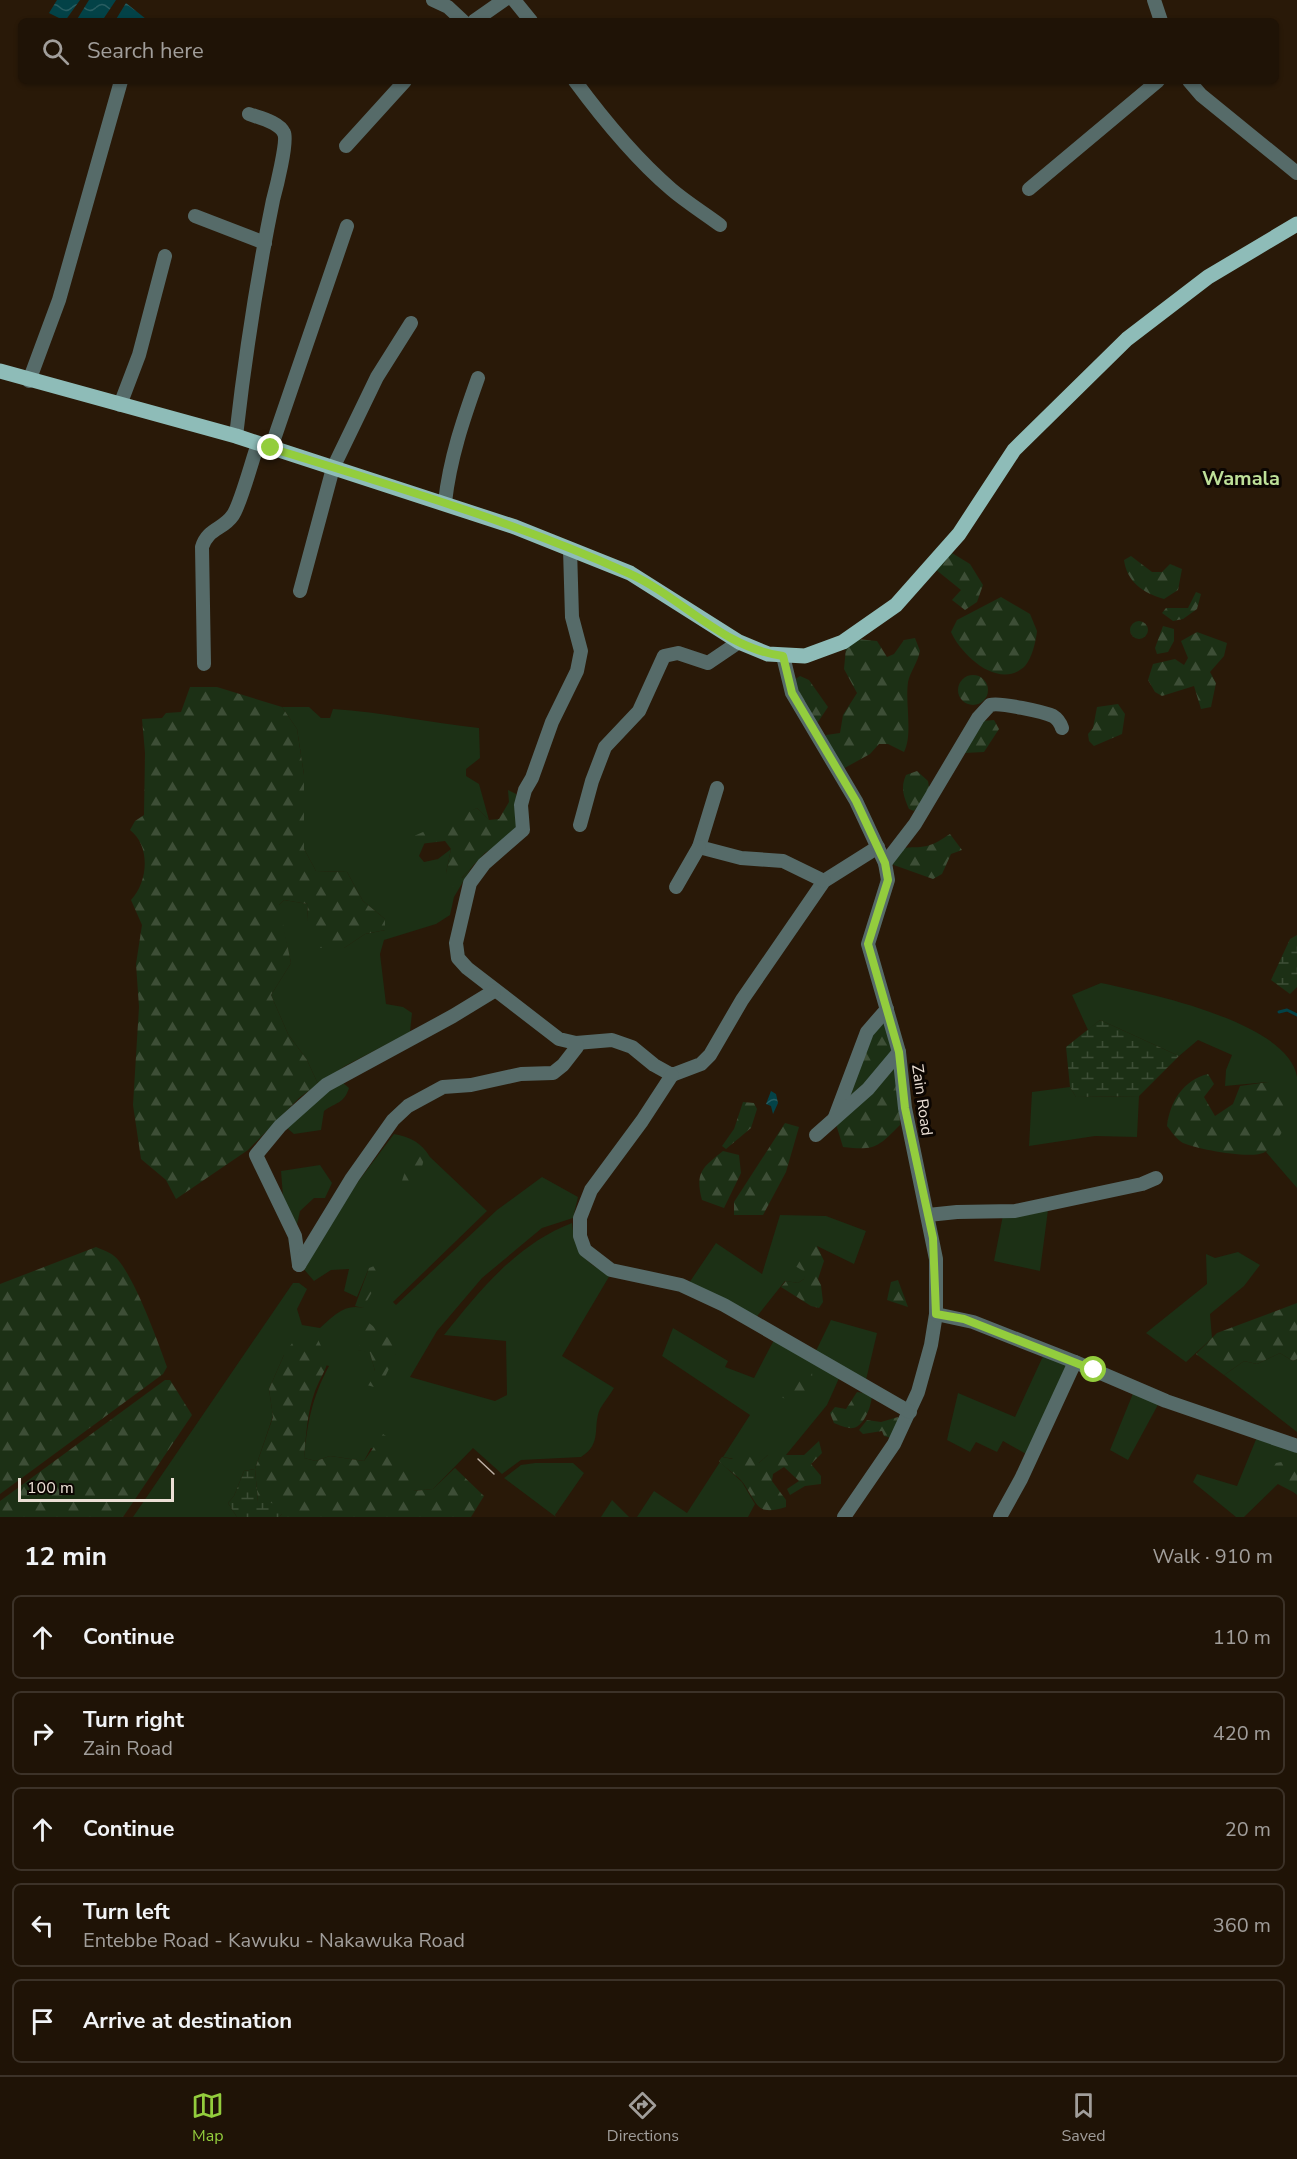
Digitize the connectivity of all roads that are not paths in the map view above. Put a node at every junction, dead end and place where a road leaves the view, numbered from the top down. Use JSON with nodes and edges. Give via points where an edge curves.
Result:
{"nodes":[{"id":1,"x":433,"y":0,"type":"edge"},
{"id":2,"x":504,"y":0,"type":"edge"},
{"id":3,"x":514,"y":0,"type":"edge"},
{"id":4,"x":1154,"y":0,"type":"edge"},
{"id":5,"x":460,"y":18,"type":"edge"},
{"id":6,"x":478,"y":18,"type":"edge"},
{"id":7,"x":529,"y":18,"type":"edge"},
{"id":8,"x":1160,"y":18,"type":"edge"},
{"id":9,"x":120,"y":84,"type":"edge"},
{"id":10,"x":402,"y":84,"type":"edge"},
{"id":11,"x":577,"y":84,"type":"edge"},
{"id":12,"x":1154,"y":84,"type":"edge"},
{"id":13,"x":1192,"y":84,"type":"edge"},
{"id":14,"x":249,"y":114,"type":"dead end"},
{"id":15,"x":346,"y":146,"type":"dead end"},
{"id":16,"x":1297,"y":173,"type":"edge"},
{"id":17,"x":1029,"y":189,"type":"dead end"},
{"id":18,"x":195,"y":216,"type":"dead end"},
{"id":19,"x":1297,"y":224,"type":"edge"},
{"id":20,"x":720,"y":225,"type":"dead end"},
{"id":21,"x":347,"y":226,"type":"dead end"},
{"id":22,"x":265,"y":243,"type":"junction"},
{"id":23,"x":165,"y":256,"type":"dead end"},
{"id":24,"x":411,"y":323,"type":"dead end"},
{"id":25,"x":0,"y":371,"type":"edge"},
{"id":26,"x":478,"y":378,"type":"dead end"},
{"id":27,"x":29,"y":381,"type":"junction"},
{"id":28,"x":120,"y":405,"type":"junction"},
{"id":29,"x":236,"y":436,"type":"junction"},
{"id":30,"x":265,"y":446,"type":"junction"},
{"id":31,"x":333,"y":468,"type":"junction"},
{"id":32,"x":445,"y":502,"type":"junction"},
{"id":33,"x":570,"y":549,"type":"junction"},
{"id":34,"x":300,"y":591,"type":"dead end"},
{"id":35,"x":739,"y":642,"type":"junction"},
{"id":36,"x":783,"y":656,"type":"junction"},
{"id":37,"x":204,"y":664,"type":"dead end"},
{"id":38,"x":1062,"y":728,"type":"dead end"},
{"id":39,"x":717,"y":788,"type":"dead end"},
{"id":40,"x":580,"y":825,"type":"dead end"},
{"id":41,"x":699,"y":846,"type":"junction"},
{"id":42,"x":878,"y":847,"type":"junction"},
{"id":43,"x":885,"y":863,"type":"junction"},
{"id":44,"x":824,"y":880,"type":"junction"},
{"id":45,"x":676,"y":887,"type":"dead end"},
{"id":46,"x":494,"y":991,"type":"junction"},
{"id":47,"x":887,"y":1009,"type":"junction"},
{"id":48,"x":576,"y":1043,"type":"junction"},
{"id":49,"x":899,"y":1052,"type":"junction"},
{"id":50,"x":672,"y":1075,"type":"junction"},
{"id":51,"x":835,"y":1117,"type":"junction"},
{"id":52,"x":816,"y":1135,"type":"dead end"},
{"id":53,"x":1156,"y":1178,"type":"dead end"},
{"id":54,"x":928,"y":1215,"type":"junction"},
{"id":55,"x":936,"y":1314,"type":"junction"},
{"id":56,"x":1075,"y":1362,"type":"junction"},
{"id":57,"x":910,"y":1412,"type":"junction"},
{"id":58,"x":1297,"y":1446,"type":"edge"},
{"id":59,"x":844,"y":1517,"type":"edge"},
{"id":60,"x":1000,"y":1517,"type":"edge"}],
"edges":[{"from":1,"to":5,"type":"street"},
{"from":2,"to":6,"type":"street"},
{"from":3,"to":7,"type":"street"},
{"from":4,"to":8,"type":"street"},
{"from":9,"to":27,"type":"street","via":[[59,300]]},
{"from":10,"to":15,"type":"street"},
{"from":11,"to":20,"type":"street","via":[[656,175]]},
{"from":12,"to":17,"type":"street"},
{"from":13,"to":16,"type":"street"},
{"from":14,"to":22,"type":"street","via":[[279,127],[286,144]]},
{"from":18,"to":22,"type":"street"},
{"from":19,"to":36,"type":"main road","via":[[1208,278],[1127,339],[1089,374],[1014,450],[959,534],[896,605],[843,642],[805,656]]},
{"from":21,"to":30,"type":"street"},
{"from":22,"to":29,"type":"street","via":[[245,355]]},
{"from":23,"to":28,"type":"street","via":[[139,355]]},
{"from":24,"to":31,"type":"street","via":[[377,377]]},
{"from":25,"to":27,"type":"main road"},
{"from":26,"to":32,"type":"street","via":[[456,437]]},
{"from":27,"to":28,"type":"main road"},
{"from":28,"to":29,"type":"main road"},
{"from":29,"to":30,"type":"main road"},
{"from":30,"to":31,"type":"main road"},
{"from":30,"to":37,"type":"street","via":[[234,513],[225,524],[206,535],[202,547]]},
{"from":31,"to":32,"type":"main road"},
{"from":31,"to":34,"type":"street"},
{"from":32,"to":33,"type":"main road"},
{"from":33,"to":35,"type":"main road","via":[[652,585]]},
{"from":33,"to":46,"type":"street","via":[[572,617],[581,651],[577,671],[525,790],[521,805],[523,830],[484,864],[470,883],[456,943],[458,958]]},
{"from":35,"to":36,"type":"main road"},
{"from":35,"to":40,"type":"street","via":[[708,663],[678,653],[664,656],[639,711],[605,747]]},
{"from":36,"to":42,"type":"street","name":"Zain Road","via":[[792,693],[856,801]]},
{"from":38,"to":43,"type":"street","via":[[1060,721],[1049,715],[1006,704],[990,705],[978,718],[915,824]]},
{"from":39,"to":41,"type":"street"},
{"from":41,"to":44,"type":"street","via":[[741,858],[783,861]]},
{"from":41,"to":45,"type":"street"},
{"from":42,"to":43,"type":"street","name":"Zain Road"},
{"from":42,"to":44,"type":"street"},
{"from":43,"to":47,"type":"street","name":"Zain Road","via":[[888,880],[868,944]]},
{"from":44,"to":50,"type":"street","via":[[748,990],[710,1055],[689,1070]]},
{"from":46,"to":48,"type":"street","via":[[559,1039]]},
{"from":46,"to":48,"type":"street","via":[[326,1085],[299,1107],[256,1155],[295,1236],[299,1265],[352,1178],[393,1120],[408,1106],[443,1087],[521,1074],[553,1073],[577,1047]]},
{"from":47,"to":49,"type":"street","name":"Zain Road"},
{"from":47,"to":51,"type":"street","via":[[867,1032]]},
{"from":48,"to":50,"type":"street","via":[[603,1039],[632,1047]]},
{"from":49,"to":51,"type":"street","via":[[868,1089]]},
{"from":49,"to":54,"type":"street","name":"Zain Road","via":[[905,1108]]},
{"from":50,"to":57,"type":"street","via":[[591,1190],[580,1218],[585,1250],[610,1270],[681,1286],[724,1305]]},
{"from":51,"to":52,"type":"street"},
{"from":53,"to":54,"type":"street","via":[[1015,1211]]},
{"from":54,"to":55,"type":"street","name":"Zain Road","via":[[936,1259]]},
{"from":55,"to":56,"type":"street","via":[[964,1319]]},
{"from":55,"to":57,"type":"street","name":"Zain Road","via":[[931,1345]]},
{"from":56,"to":58,"type":"street","via":[[1166,1401]]},
{"from":56,"to":60,"type":"street"},
{"from":57,"to":59,"type":"street","name":"Zain Road","via":[[894,1444]]}]}
